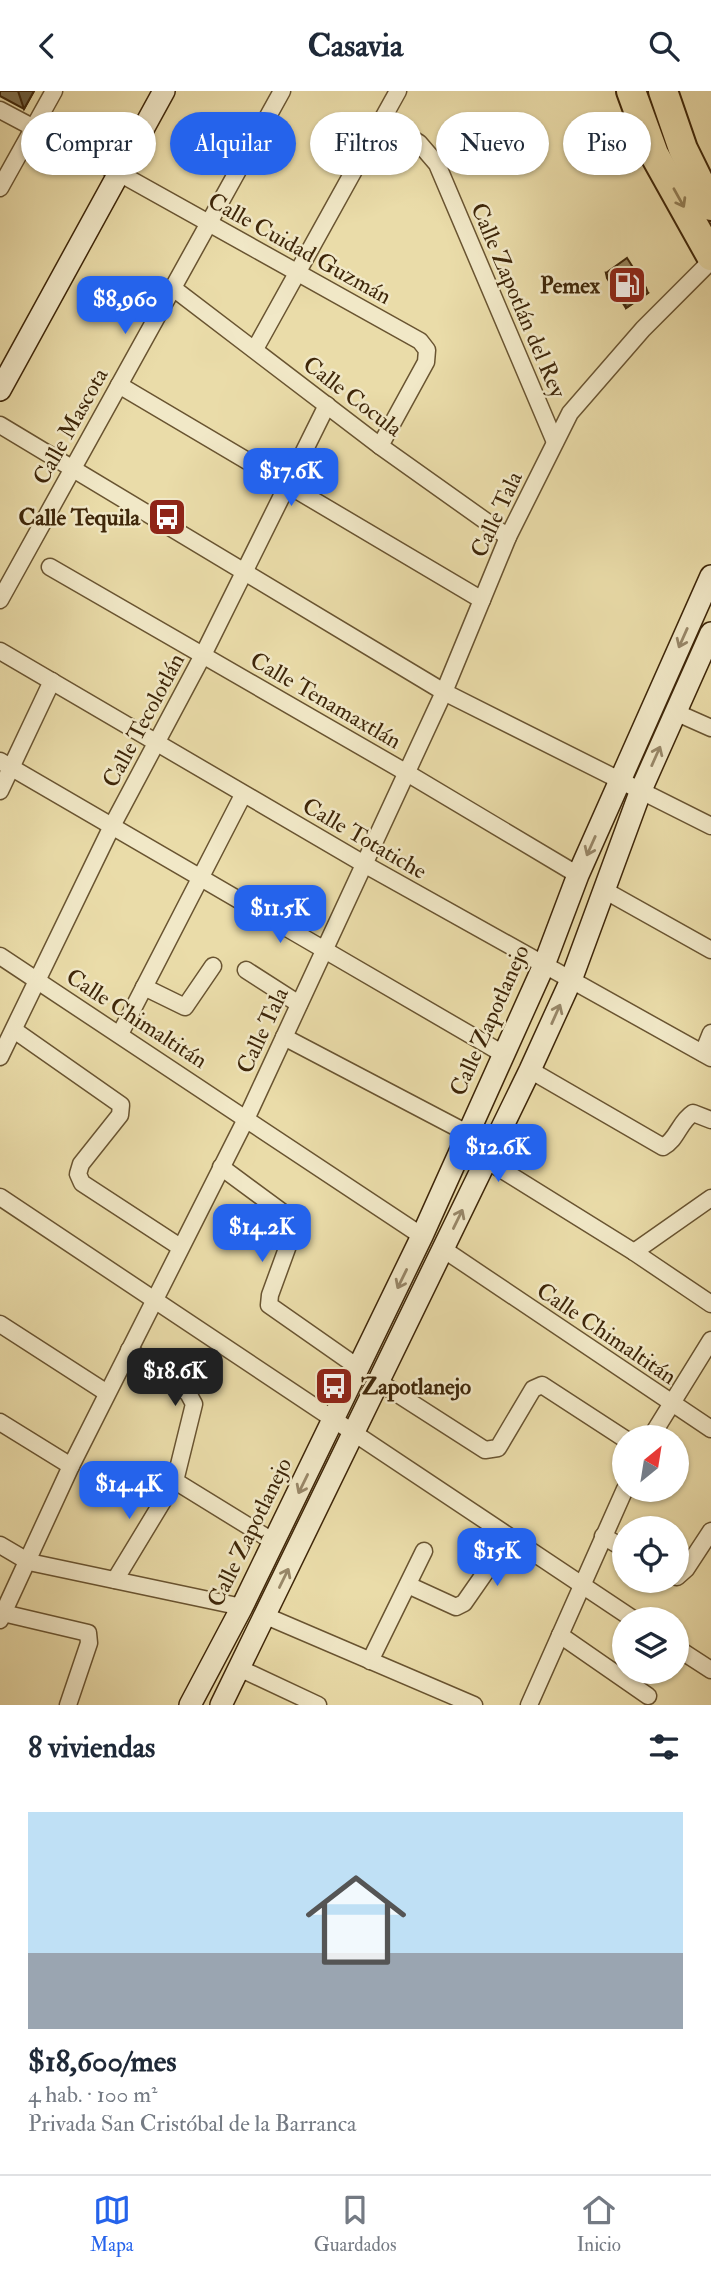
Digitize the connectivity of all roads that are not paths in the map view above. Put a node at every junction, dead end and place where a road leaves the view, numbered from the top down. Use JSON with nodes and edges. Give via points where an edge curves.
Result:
{"nodes":[{"id":1,"x":54,"y":91,"type":"edge"},
{"id":2,"x":164,"y":91,"type":"edge"},
{"id":3,"x":282,"y":91,"type":"edge"},
{"id":4,"x":398,"y":91,"type":"edge"},
{"id":5,"x":631,"y":91,"type":"edge"},
{"id":6,"x":663,"y":91,"type":"edge"},
{"id":7,"x":0,"y":110,"type":"edge"},
{"id":8,"x":43,"y":112,"type":"edge"},
{"id":9,"x":152,"y":112,"type":"edge"},
{"id":10,"x":386,"y":112,"type":"edge"},
{"id":11,"x":21,"y":122,"type":"edge"},
{"id":12,"x":422,"y":146,"type":"edge"},
{"id":13,"x":21,"y":152,"type":"edge"},
{"id":14,"x":118,"y":175,"type":"edge"},
{"id":15,"x":123,"y":175,"type":"edge"},
{"id":16,"x":351,"y":175,"type":"edge"},
{"id":17,"x":0,"y":188,"type":"edge"},
{"id":18,"x":711,"y":206,"type":"edge"},
{"id":19,"x":209,"y":223,"type":"junction"},
{"id":20,"x":711,"y":259,"type":"edge"},
{"id":21,"x":298,"y":271,"type":"junction"},
{"id":22,"x":173,"y":288,"type":"junction"},
{"id":23,"x":255,"y":349,"type":"junction"},
{"id":24,"x":119,"y":385,"type":"junction"},
{"id":25,"x":0,"y":390,"type":"edge"},
{"id":26,"x":327,"y":405,"type":"junction"},
{"id":27,"x":0,"y":425,"type":"edge"},
{"id":28,"x":555,"y":442,"type":"junction"},
{"id":29,"x":380,"y":446,"type":"junction"},
{"id":30,"x":73,"y":469,"type":"junction"},
{"id":31,"x":287,"y":485,"type":"junction"},
{"id":32,"x":508,"y":537,"type":"junction"},
{"id":33,"x":50,"y":567,"type":"dead end"},
{"id":34,"x":244,"y":573,"type":"junction"},
{"id":35,"x":711,"y":576,"type":"edge"},
{"id":36,"x":0,"y":600,"type":"edge"},
{"id":37,"x":482,"y":600,"type":"junction"},
{"id":38,"x":711,"y":633,"type":"edge"},
{"id":39,"x":0,"y":651,"type":"edge"},
{"id":40,"x":203,"y":655,"type":"junction"},
{"id":41,"x":52,"y":681,"type":"junction"},
{"id":42,"x":444,"y":692,"type":"junction"},
{"id":43,"x":675,"y":712,"type":"junction"},
{"id":44,"x":711,"y":728,"type":"edge"},
{"id":45,"x":156,"y":742,"type":"junction"},
{"id":46,"x":6,"y":764,"type":"edge"},
{"id":47,"x":407,"y":773,"type":"junction"},
{"id":48,"x":620,"y":781,"type":"junction"},
{"id":49,"x":641,"y":790,"type":"junction"},
{"id":50,"x":0,"y":791,"type":"edge"},
{"id":51,"x":243,"y":795,"type":"junction"},
{"id":52,"x":112,"y":826,"type":"junction"},
{"id":53,"x":711,"y":826,"type":"edge"},
{"id":54,"x":364,"y":864,"type":"junction"},
{"id":55,"x":578,"y":875,"type":"junction"},
{"id":56,"x":199,"y":878,"type":"junction"},
{"id":57,"x":604,"y":890,"type":"junction"},
{"id":58,"x":325,"y":950,"type":"junction"},
{"id":59,"x":711,"y":950,"type":"edge"},
{"id":60,"x":0,"y":956,"type":"edge"},
{"id":61,"x":544,"y":965,"type":"junction"},
{"id":62,"x":213,"y":966,"type":"dead end"},
{"id":63,"x":246,"y":969,"type":"dead end"},
{"id":64,"x":37,"y":980,"type":"junction"},
{"id":65,"x":571,"y":980,"type":"junction"},
{"id":66,"x":144,"y":988,"type":"junction"},
{"id":67,"x":299,"y":1005,"type":"junction"},
{"id":68,"x":14,"y":1030,"type":"junction"},
{"id":69,"x":711,"y":1033,"type":"edge"},
{"id":70,"x":120,"y":1034,"type":"junction"},
{"id":71,"x":284,"y":1037,"type":"junction"},
{"id":72,"x":505,"y":1055,"type":"junction"},
{"id":73,"x":707,"y":1056,"type":"edge"},
{"id":74,"x":0,"y":1058,"type":"edge"},
{"id":75,"x":530,"y":1070,"type":"junction"},
{"id":76,"x":247,"y":1117,"type":"junction"},
{"id":77,"x":711,"y":1120,"type":"edge"},
{"id":78,"x":467,"y":1133,"type":"junction"},
{"id":79,"x":486,"y":1160,"type":"junction"},
{"id":80,"x":221,"y":1167,"type":"junction"},
{"id":81,"x":0,"y":1197,"type":"edge"},
{"id":82,"x":711,"y":1198,"type":"edge"},
{"id":83,"x":422,"y":1236,"type":"junction"},
{"id":84,"x":180,"y":1247,"type":"junction"},
{"id":85,"x":443,"y":1249,"type":"junction"},
{"id":86,"x":634,"y":1252,"type":"junction"},
{"id":87,"x":153,"y":1299,"type":"junction"},
{"id":88,"x":711,"y":1304,"type":"edge"},
{"id":89,"x":0,"y":1324,"type":"edge"},
{"id":90,"x":711,"y":1340,"type":"edge"},
{"id":91,"x":129,"y":1350,"type":"junction"},
{"id":92,"x":359,"y":1368,"type":"junction"},
{"id":93,"x":379,"y":1381,"type":"junction"},
{"id":94,"x":107,"y":1393,"type":"junction"},
{"id":95,"x":670,"y":1403,"type":"junction"},
{"id":96,"x":334,"y":1421,"type":"junction"},
{"id":97,"x":0,"y":1422,"type":"edge"},
{"id":98,"x":658,"y":1425,"type":"edge"},
{"id":99,"x":711,"y":1429,"type":"edge"},
{"id":100,"x":612,"y":1431,"type":"edge"},
{"id":101,"x":354,"y":1433,"type":"junction"},
{"id":102,"x":71,"y":1466,"type":"junction"},
{"id":103,"x":175,"y":1481,"type":"junction"},
{"id":104,"x":619,"y":1502,"type":"edge"},
{"id":105,"x":711,"y":1531,"type":"edge"},
{"id":106,"x":603,"y":1536,"type":"junction"},
{"id":107,"x":510,"y":1537,"type":"junction"},
{"id":108,"x":612,"y":1541,"type":"edge"},
{"id":109,"x":274,"y":1542,"type":"junction"},
{"id":110,"x":0,"y":1545,"type":"edge"},
{"id":111,"x":424,"y":1551,"type":"dead end"},
{"id":112,"x":29,"y":1562,"type":"junction"},
{"id":113,"x":689,"y":1564,"type":"edge"},
{"id":114,"x":115,"y":1580,"type":"junction"},
{"id":115,"x":408,"y":1585,"type":"junction"},
{"id":116,"x":583,"y":1585,"type":"junction"},
{"id":117,"x":242,"y":1607,"type":"junction"},
{"id":118,"x":615,"y":1607,"type":"edge"},
{"id":119,"x":2,"y":1616,"type":"edge"},
{"id":120,"x":266,"y":1616,"type":"junction"},
{"id":121,"x":560,"y":1635,"type":"junction"},
{"id":122,"x":689,"y":1656,"type":"edge"},
{"id":123,"x":370,"y":1661,"type":"junction"},
{"id":124,"x":239,"y":1668,"type":"junction"},
{"id":125,"x":711,"y":1670,"type":"edge"},
{"id":126,"x":648,"y":1696,"type":"dead end"},
{"id":127,"x":68,"y":1705,"type":"edge"},
{"id":128,"x":190,"y":1705,"type":"edge"},
{"id":129,"x":221,"y":1705,"type":"edge"},
{"id":130,"x":318,"y":1705,"type":"edge"},
{"id":131,"x":474,"y":1705,"type":"edge"},
{"id":132,"x":528,"y":1705,"type":"edge"}],
"edges":[{"from":1,"to":8,"type":"street"},
{"from":2,"to":9,"type":"street"},
{"from":3,"to":19,"type":"street","name":"Calle Mascota"},
{"from":4,"to":10,"type":"street"},
{"from":5,"to":20,"type":"highway","one_way":true,"via":[[654,153]]},
{"from":6,"to":18,"type":"highway","via":[[683,149]]},
{"from":7,"to":11,"type":"street","name":"Calle Cuidad Guzmán"},
{"from":12,"to":28,"type":"street","name":"Calle Zapotlán del Rey","via":[[437,164]]},
{"from":13,"to":17,"type":"street"},
{"from":14,"to":25,"type":"street"},
{"from":15,"to":19,"type":"street","name":"Calle Cuidad Guzmán"},
{"from":16,"to":21,"type":"street"},
{"from":19,"to":21,"type":"street","name":"Calle Cuidad Guzmán"},
{"from":19,"to":22,"type":"street","name":"Calle Mascota"},
{"from":20,"to":28,"type":"street","name":"Calle Tala","via":[[579,399]]},
{"from":21,"to":23,"type":"street"},
{"from":21,"to":29,"type":"street","name":"Calle Cuidad Guzmán","via":[[420,341],[427,350],[426,362]]},
{"from":22,"to":23,"type":"street","name":"Calle Cocula"},
{"from":22,"to":24,"type":"street","name":"Calle Mascota"},
{"from":23,"to":26,"type":"street","name":"Calle Cocula"},
{"from":24,"to":30,"type":"street","name":"Calle Mascota"},
{"from":24,"to":31,"type":"street"},
{"from":26,"to":29,"type":"street","name":"Calle Cocula"},
{"from":26,"to":31,"type":"street","name":"Calle Tecolotlán"},
{"from":27,"to":30,"type":"street"},
{"from":28,"to":32,"type":"street","name":"Calle Tala"},
{"from":29,"to":32,"type":"street","name":"Calle Cocula"},
{"from":30,"to":34,"type":"street"},
{"from":30,"to":36,"type":"street","name":"Calle Mascota"},
{"from":31,"to":34,"type":"street","name":"Calle Tecolotlán"},
{"from":31,"to":37,"type":"street"},
{"from":32,"to":37,"type":"street","name":"Calle Tala"},
{"from":33,"to":40,"type":"street","name":"Calle Tenamaxtlán"},
{"from":34,"to":40,"type":"street","name":"Calle Tecolotlán"},
{"from":34,"to":42,"type":"street"},
{"from":35,"to":48,"type":"street","name":"Calle Zapotlanejo","one_way":true},
{"from":37,"to":42,"type":"street","name":"Calle Tala"},
{"from":38,"to":43,"type":"street"},
{"from":39,"to":41,"type":"street","name":"Calle Totatiche"},
{"from":40,"to":45,"type":"street","name":"Calle Tecolotlán"},
{"from":40,"to":47,"type":"street","name":"Calle Tenamaxtlán"},
{"from":41,"to":45,"type":"street","name":"Calle Totatiche"},
{"from":41,"to":46,"type":"street"},
{"from":42,"to":47,"type":"street","name":"Calle Tala"},
{"from":42,"to":48,"type":"street"},
{"from":43,"to":44,"type":"street"},
{"from":49,"to":43,"type":"street","one_way":true},
{"from":45,"to":51,"type":"street","name":"Calle Totatiche"},
{"from":45,"to":52,"type":"street","name":"Calle Tecolotlán"},
{"from":46,"to":50,"type":"street"},
{"from":46,"to":52,"type":"street"},
{"from":47,"to":54,"type":"street","name":"Calle Tala"},
{"from":47,"to":55,"type":"street","name":"Calle Tenamaxtlán"},
{"from":48,"to":49,"type":"street"},
{"from":48,"to":55,"type":"street","name":"Calle Zapotlanejo","one_way":true},
{"from":49,"to":53,"type":"street"},
{"from":49,"to":57,"type":"street"},
{"from":51,"to":54,"type":"street","name":"Calle Totatiche"},
{"from":51,"to":56,"type":"street"},
{"from":52,"to":56,"type":"street"},
{"from":52,"to":64,"type":"street","name":"Calle Tecolotlán"},
{"from":54,"to":58,"type":"street","name":"Calle Tala"},
{"from":54,"to":61,"type":"street","name":"Calle Totatiche"},
{"from":55,"to":61,"type":"street","name":"Calle Zapotlanejo"},
{"from":56,"to":58,"type":"street"},
{"from":56,"to":66,"type":"street"},
{"from":57,"to":59,"type":"street"},
{"from":57,"to":65,"type":"street"},
{"from":58,"to":67,"type":"street","name":"Calle Tala"},
{"from":58,"to":72,"type":"street"},
{"from":60,"to":64,"type":"street","name":"Calle Chimaltitán"},
{"from":61,"to":65,"type":"street","name":"Calle Totatiche"},
{"from":61,"to":72,"type":"street","name":"Calle Zapotlanejo"},
{"from":62,"to":66,"type":"street","via":[[185,1007]]},
{"from":63,"to":67,"type":"street"},
{"from":64,"to":68,"type":"street","name":"Calle Tecolotlán"},
{"from":64,"to":70,"type":"street","name":"Calle Chimaltitán"},
{"from":65,"to":73,"type":"street","name":"Calle Totatiche"},
{"from":75,"to":65,"type":"street","one_way":true},
{"from":66,"to":70,"type":"street"},
{"from":67,"to":71,"type":"street","name":"Calle Tala"},
{"from":68,"to":74,"type":"street","name":"Calle Tecolotlán"},
{"from":68,"to":84,"type":"street","via":[[121,1105],[120,1115],[78,1174],[82,1183]]},
{"from":69,"to":73,"type":"street"},
{"from":70,"to":76,"type":"street","name":"Calle Chimaltitán"},
{"from":71,"to":76,"type":"street","name":"Calle Tala"},
{"from":71,"to":78,"type":"street"},
{"from":72,"to":78,"type":"street","name":"Calle Zapotlanejo"},
{"from":75,"to":77,"type":"street","via":[[663,1147],[692,1113]]},
{"from":75,"to":79,"type":"street"},
{"from":76,"to":80,"type":"street","name":"Calle Tala"},
{"from":76,"to":83,"type":"street","name":"Calle Chimaltitán"},
{"from":78,"to":83,"type":"street","name":"Calle Zapotlanejo"},
{"from":85,"to":79,"type":"street","one_way":true},
{"from":79,"to":86,"type":"street"},
{"from":80,"to":84,"type":"street","name":"Calle Tala"},
{"from":80,"to":92,"type":"street","via":[[293,1223],[269,1305]]},
{"from":81,"to":87,"type":"street"},
{"from":82,"to":86,"type":"street"},
{"from":83,"to":92,"type":"street","name":"Calle Zapotlanejo","one_way":true},
{"from":84,"to":87,"type":"street","name":"Calle Tala"},
{"from":85,"to":93,"type":"street"},
{"from":85,"to":95,"type":"street","name":"Calle Chimaltitán"},
{"from":86,"to":88,"type":"street"},
{"from":87,"to":91,"type":"street","name":"Calle Tala"},
{"from":87,"to":96,"type":"street"},
{"from":89,"to":94,"type":"street"},
{"from":90,"to":95,"type":"street"},
{"from":91,"to":94,"type":"street","name":"Calle Tala"},
{"from":91,"to":103,"type":"street","via":[[188,1394],[194,1404]]},
{"from":92,"to":96,"type":"street","name":"Calle Zapotlanejo"},
{"from":93,"to":100,"type":"street","via":[[485,1450],[498,1448],[533,1389],[542,1385]]},
{"from":93,"to":101,"type":"street"},
{"from":94,"to":102,"type":"street","name":"Calle Tala"},
{"from":95,"to":98,"type":"street"},
{"from":95,"to":99,"type":"street","name":"Calle Chimaltitán"},
{"from":96,"to":101,"type":"street"},
{"from":96,"to":109,"type":"street","name":"Calle Zapotlanejo","one_way":true},
{"from":97,"to":102,"type":"street"},
{"from":101,"to":107,"type":"street"},
{"from":120,"to":101,"type":"street","one_way":true},
{"from":102,"to":112,"type":"street","name":"Calle Tala"},
{"from":103,"to":109,"type":"street"},
{"from":103,"to":114,"type":"street"},
{"from":104,"to":106,"type":"street"},
{"from":105,"to":113,"type":"street"},
{"from":106,"to":108,"type":"street"},
{"from":106,"to":116,"type":"street"},
{"from":107,"to":115,"type":"street","via":[[464,1603],[456,1607]]},
{"from":107,"to":116,"type":"street"},
{"from":109,"to":117,"type":"street","name":"Calle Zapotlanejo"},
{"from":110,"to":112,"type":"street"},
{"from":111,"to":115,"type":"street"},
{"from":112,"to":114,"type":"street"},
{"from":112,"to":119,"type":"street","name":"Calle Tala"},
{"from":114,"to":117,"type":"street"},
{"from":115,"to":123,"type":"street"},
{"from":116,"to":118,"type":"street"},
{"from":116,"to":121,"type":"street"},
{"from":117,"to":128,"type":"street","name":"Calle Zapotlanejo"},
{"from":119,"to":127,"type":"street","via":[[88,1633],[89,1643]]},
{"from":120,"to":123,"type":"street"},
{"from":120,"to":124,"type":"street"},
{"from":121,"to":126,"type":"street"},
{"from":121,"to":132,"type":"street"},
{"from":122,"to":125,"type":"street"},
{"from":123,"to":131,"type":"street"},
{"from":124,"to":129,"type":"street"},
{"from":124,"to":130,"type":"street"}]}
